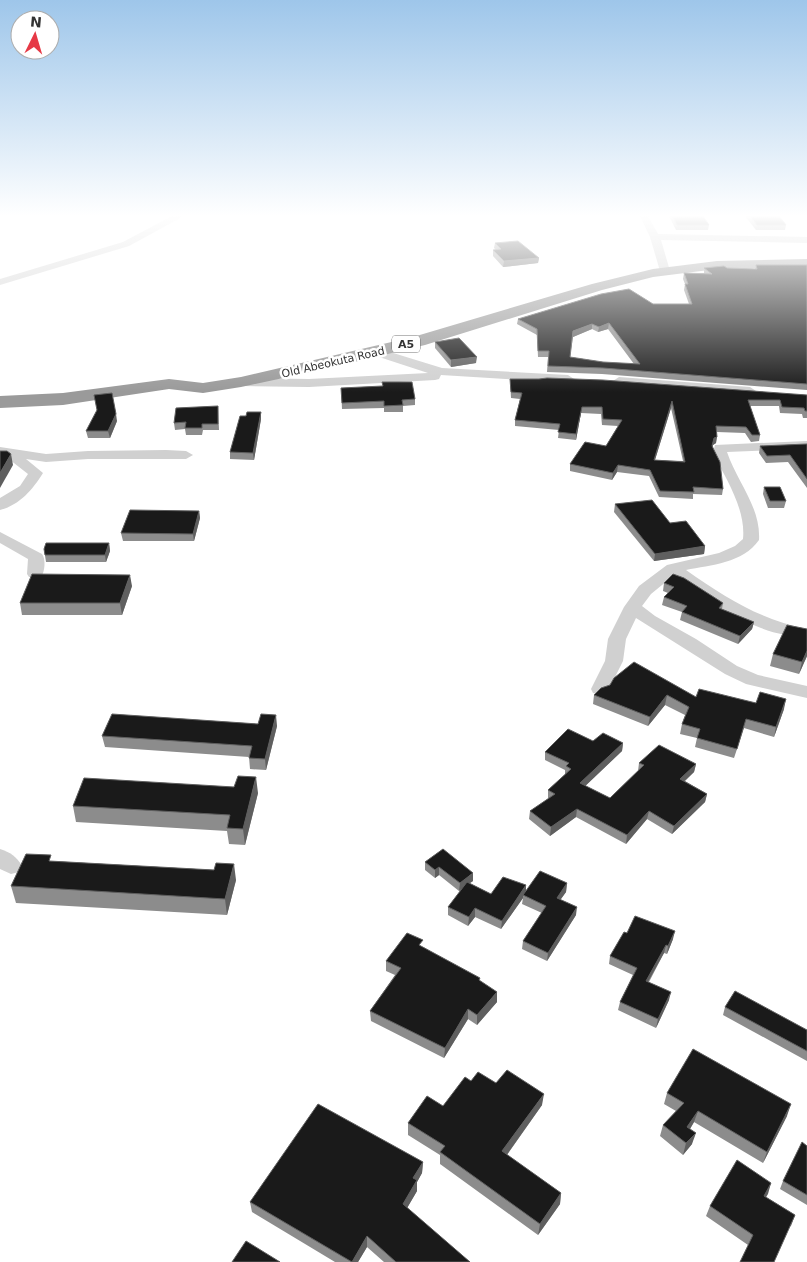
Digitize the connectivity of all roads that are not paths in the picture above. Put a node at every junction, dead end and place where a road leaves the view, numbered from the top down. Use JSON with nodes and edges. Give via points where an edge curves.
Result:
{"nodes":[{"id":1,"x":24,"y":275,"type":"edge"},
{"id":2,"x":648,"y":275,"type":"edge"},
{"id":3,"x":0,"y":282,"type":"edge"},
{"id":4,"x":377,"y":352,"type":"junction"},
{"id":5,"x":458,"y":374,"type":"junction"},
{"id":6,"x":584,"y":380,"type":"edge"},
{"id":7,"x":602,"y":380,"type":"edge"},
{"id":8,"x":241,"y":382,"type":"junction"},
{"id":9,"x":766,"y":392,"type":"edge"},
{"id":10,"x":0,"y":402,"type":"edge"},
{"id":11,"x":807,"y":445,"type":"edge"},
{"id":12,"x":4,"y":452,"type":"edge"},
{"id":13,"x":186,"y":456,"type":"dead end"},
{"id":14,"x":0,"y":505,"type":"edge"},
{"id":15,"x":0,"y":537,"type":"edge"},
{"id":16,"x":673,"y":568,"type":"junction"},
{"id":17,"x":35,"y":574,"type":"edge"},
{"id":18,"x":633,"y":606,"type":"junction"},
{"id":19,"x":807,"y":634,"type":"edge"},
{"id":20,"x":600,"y":689,"type":"edge"},
{"id":21,"x":807,"y":692,"type":"edge"}],
"edges":[{"from":1,"to":3,"type":"street"},
{"from":2,"to":4,"type":"highway","name":"Old Abeokuta Road","number":"A5"},
{"from":4,"to":5,"type":"street","via":[[424,368]]},
{"from":4,"to":8,"type":"highway","name":"Old Abeokuta Road","number":"A5"},
{"from":5,"to":6,"type":"street"},
{"from":5,"to":8,"type":"street","via":[[309,384]]},
{"from":7,"to":9,"type":"street"},
{"from":8,"to":10,"type":"highway","name":"Old Abeokuta Road","number":"A5","via":[[203,388],[169,384],[63,399]]},
{"from":11,"to":16,"type":"street","via":[[720,448],[752,526],[750,540],[741,550],[724,557]]},
{"from":12,"to":13,"type":"street","via":[[46,458]]},
{"from":12,"to":14,"type":"street","via":[[36,472],[25,489]]},
{"from":15,"to":17,"type":"street","via":[[36,557]]},
{"from":16,"to":18,"type":"street","via":[[645,590]]},
{"from":16,"to":19,"type":"street","via":[[752,617]]},
{"from":18,"to":20,"type":"street","via":[[618,639],[614,661]]},
{"from":18,"to":21,"type":"street","via":[[649,620],[731,670],[753,680]]}]}
